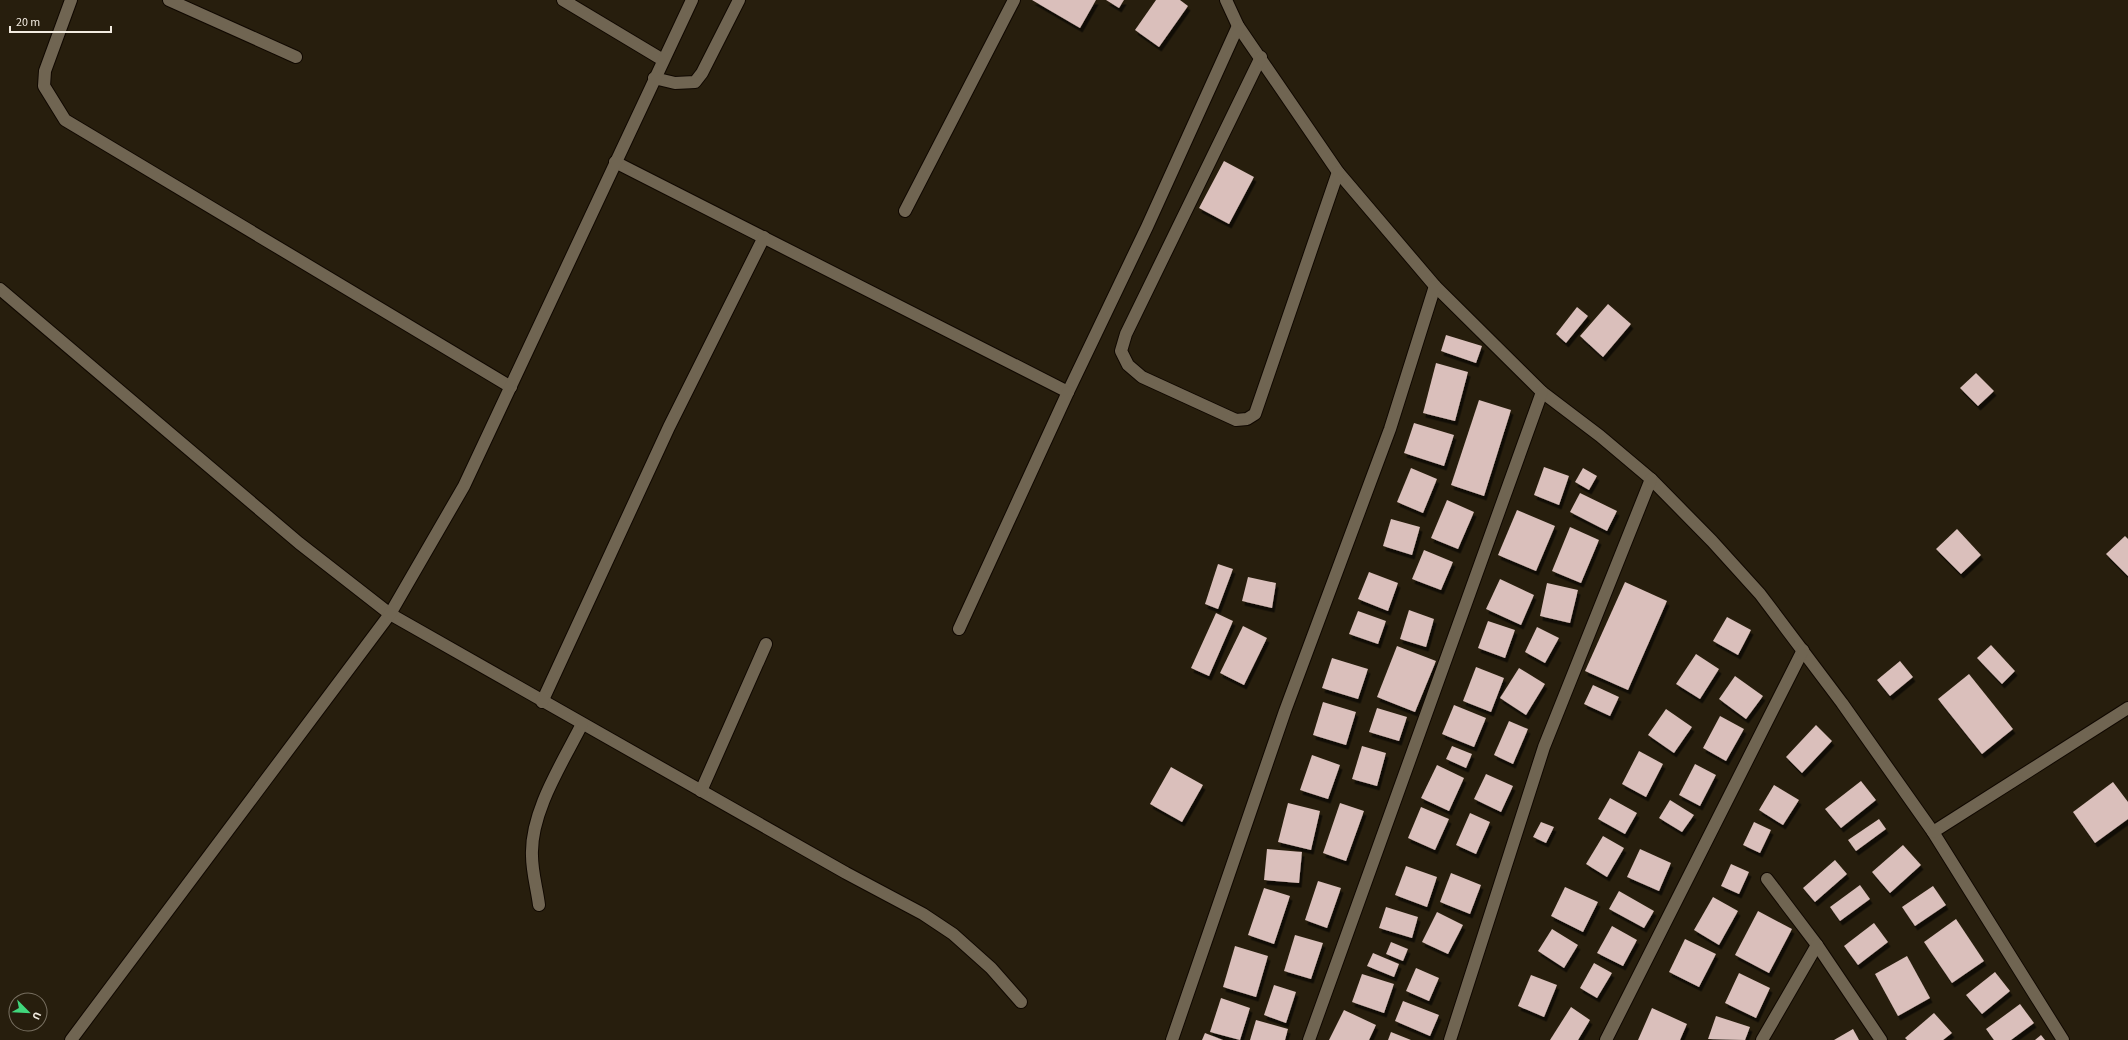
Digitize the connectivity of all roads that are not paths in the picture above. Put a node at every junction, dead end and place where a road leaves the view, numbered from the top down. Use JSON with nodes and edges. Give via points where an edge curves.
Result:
{"nodes":[{"id":1,"x":71,"y":0,"type":"edge"},
{"id":2,"x":169,"y":0,"type":"edge"},
{"id":3,"x":563,"y":0,"type":"edge"},
{"id":4,"x":692,"y":0,"type":"edge"},
{"id":5,"x":739,"y":0,"type":"edge"},
{"id":6,"x":1014,"y":0,"type":"edge"},
{"id":7,"x":1226,"y":0,"type":"edge"},
{"id":8,"x":1238,"y":26,"type":"junction"},
{"id":9,"x":296,"y":56,"type":"dead end"},
{"id":10,"x":1261,"y":57,"type":"junction"},
{"id":11,"x":663,"y":60,"type":"junction"},
{"id":12,"x":654,"y":78,"type":"junction"},
{"id":13,"x":615,"y":162,"type":"junction"},
{"id":14,"x":1338,"y":172,"type":"junction"},
{"id":15,"x":905,"y":211,"type":"dead end"},
{"id":16,"x":764,"y":237,"type":"junction"},
{"id":17,"x":1435,"y":286,"type":"junction"},
{"id":18,"x":0,"y":289,"type":"edge"},
{"id":19,"x":511,"y":387,"type":"junction"},
{"id":20,"x":1068,"y":392,"type":"junction"},
{"id":21,"x":1542,"y":392,"type":"junction"},
{"id":22,"x":1651,"y":479,"type":"junction"},
{"id":23,"x":390,"y":614,"type":"junction"},
{"id":24,"x":959,"y":628,"type":"dead end"},
{"id":25,"x":766,"y":644,"type":"dead end"},
{"id":26,"x":1803,"y":650,"type":"junction"},
{"id":27,"x":542,"y":702,"type":"junction"},
{"id":28,"x":2128,"y":708,"type":"edge"},
{"id":29,"x":582,"y":724,"type":"junction"},
{"id":30,"x":701,"y":791,"type":"junction"},
{"id":31,"x":1934,"y":832,"type":"junction"},
{"id":32,"x":1767,"y":879,"type":"dead end"},
{"id":33,"x":539,"y":905,"type":"dead end"},
{"id":34,"x":1817,"y":945,"type":"junction"},
{"id":35,"x":1021,"y":1002,"type":"dead end"},
{"id":36,"x":71,"y":1040,"type":"edge"},
{"id":37,"x":1172,"y":1040,"type":"edge"},
{"id":38,"x":1309,"y":1040,"type":"edge"},
{"id":39,"x":1450,"y":1040,"type":"edge"},
{"id":40,"x":1606,"y":1040,"type":"edge"},
{"id":41,"x":1762,"y":1040,"type":"edge"},
{"id":42,"x":1881,"y":1040,"type":"edge"},
{"id":43,"x":2063,"y":1040,"type":"edge"}],
"edges":[{"from":1,"to":19,"type":"street","via":[[45,71],[44,86],[65,120]]},
{"from":2,"to":9,"type":"street"},
{"from":3,"to":11,"type":"street"},
{"from":4,"to":11,"type":"street"},
{"from":5,"to":12,"type":"street","via":[[695,82],[675,84]]},
{"from":6,"to":15,"type":"street"},
{"from":7,"to":8,"type":"street"},
{"from":8,"to":10,"type":"street"},
{"from":8,"to":20,"type":"street","via":[[1147,227]]},
{"from":10,"to":14,"type":"street"},
{"from":10,"to":14,"type":"street","via":[[1126,334],[1121,351],[1128,365],[1142,377],[1236,420],[1247,419],[1255,414]]},
{"from":11,"to":12,"type":"street"},
{"from":12,"to":13,"type":"street"},
{"from":13,"to":16,"type":"street"},
{"from":13,"to":19,"type":"street"},
{"from":14,"to":17,"type":"street"},
{"from":16,"to":20,"type":"street"},
{"from":16,"to":27,"type":"street","via":[[669,427]]},
{"from":17,"to":21,"type":"street"},
{"from":17,"to":37,"type":"street","via":[[1390,429],[1285,711]]},
{"from":18,"to":23,"type":"street","via":[[299,543]]},
{"from":19,"to":23,"type":"street","via":[[464,486]]},
{"from":20,"to":24,"type":"street"},
{"from":21,"to":22,"type":"street"},
{"from":21,"to":38,"type":"street"},
{"from":22,"to":26,"type":"street","via":[[1760,594]]},
{"from":22,"to":39,"type":"street","via":[[1544,747]]},
{"from":23,"to":27,"type":"street"},
{"from":23,"to":36,"type":"street"},
{"from":25,"to":30,"type":"street"},
{"from":26,"to":31,"type":"street"},
{"from":26,"to":40,"type":"street"},
{"from":27,"to":29,"type":"street"},
{"from":28,"to":31,"type":"street"},
{"from":29,"to":30,"type":"street"},
{"from":29,"to":33,"type":"street","via":[[550,786],[535,827],[532,856]]},
{"from":30,"to":35,"type":"street","via":[[923,914],[953,934],[991,968]]},
{"from":31,"to":43,"type":"street"},
{"from":32,"to":34,"type":"street"},
{"from":34,"to":41,"type":"street"},
{"from":34,"to":42,"type":"street"}]}
